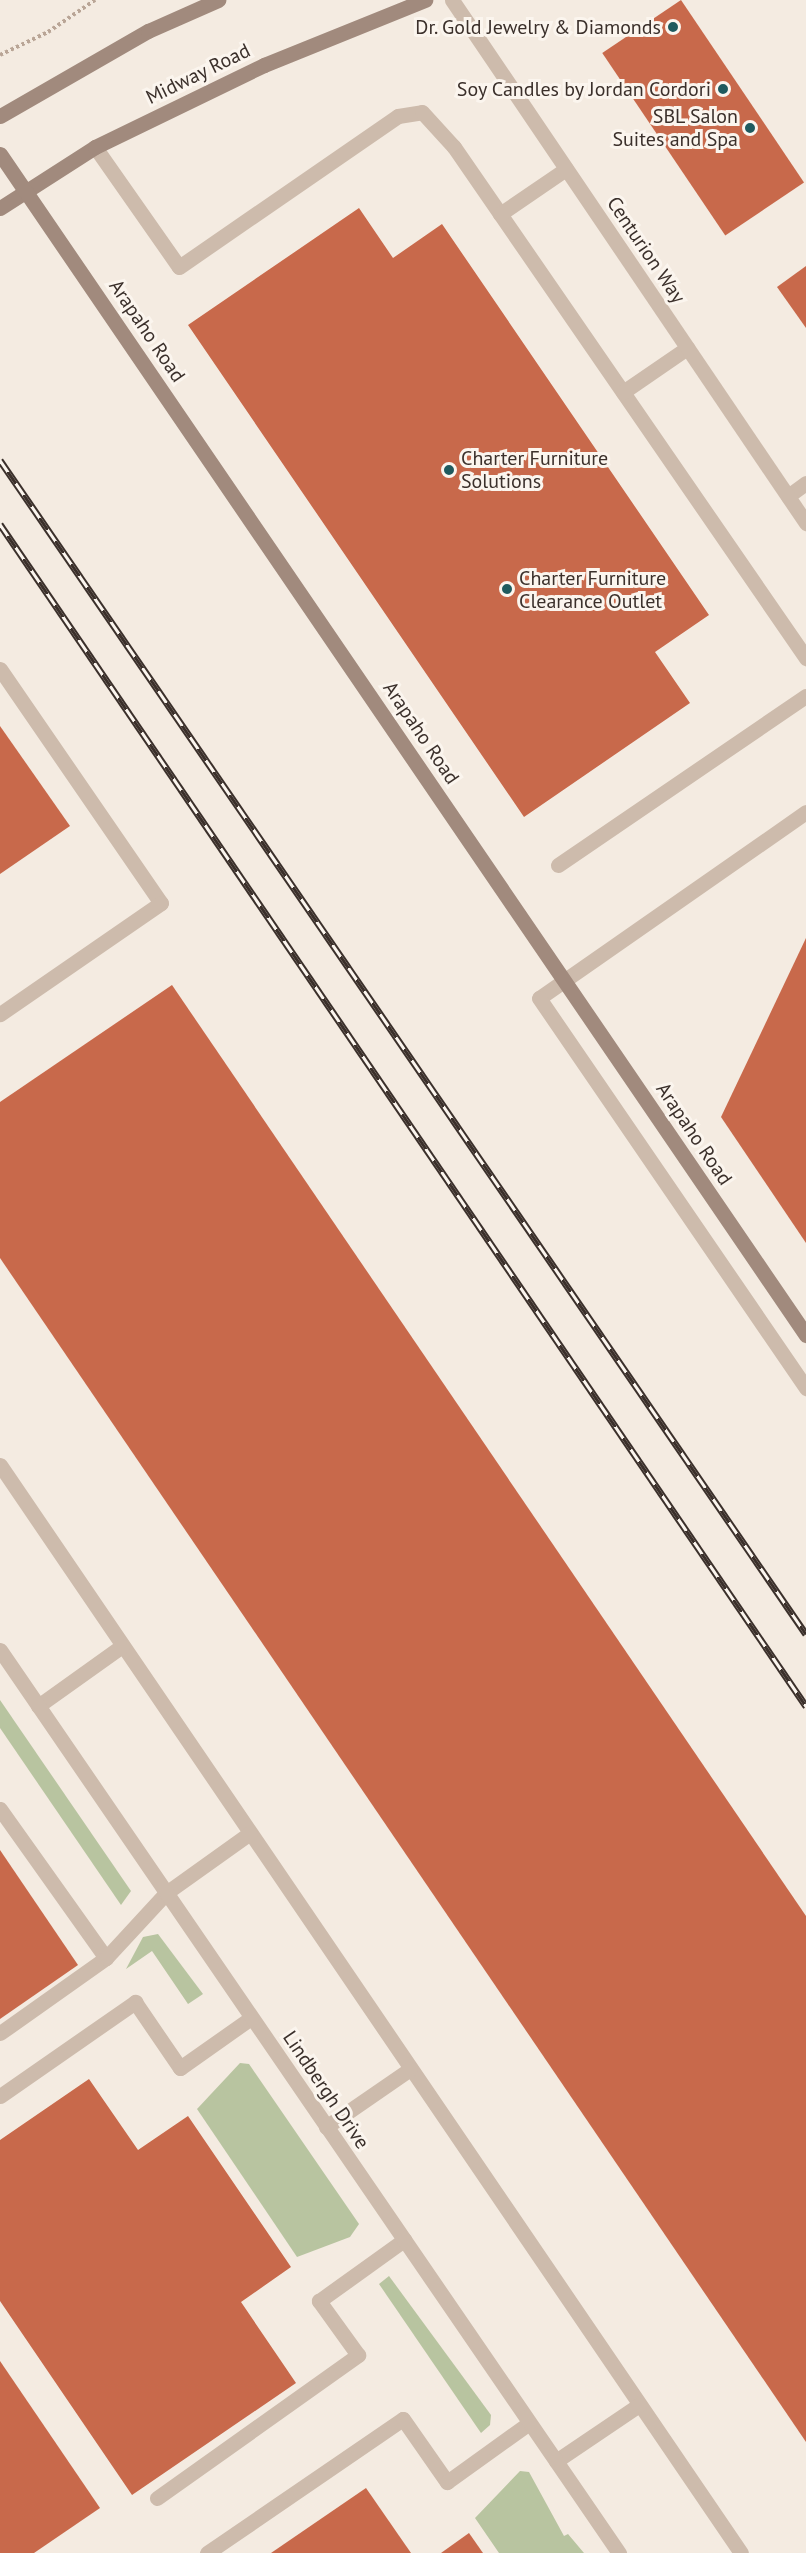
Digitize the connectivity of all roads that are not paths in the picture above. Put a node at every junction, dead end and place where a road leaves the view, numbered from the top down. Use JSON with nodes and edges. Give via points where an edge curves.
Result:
{"nodes":[{"id":1,"x":218,"y":0,"type":"edge"},
{"id":2,"x":425,"y":0,"type":"edge"},
{"id":3,"x":452,"y":0,"type":"edge"},
{"id":4,"x":0,"y":116,"type":"edge"},
{"id":5,"x":96,"y":147,"type":"junction"},
{"id":6,"x":0,"y":154,"type":"edge"},
{"id":7,"x":566,"y":169,"type":"junction"},
{"id":8,"x":0,"y":208,"type":"edge"},
{"id":9,"x":500,"y":214,"type":"junction"},
{"id":10,"x":687,"y":348,"type":"junction"},
{"id":11,"x":623,"y":392,"type":"junction"},
{"id":12,"x":806,"y":483,"type":"edge"},
{"id":13,"x":788,"y":496,"type":"junction"},
{"id":14,"x":806,"y":523,"type":"edge"},
{"id":15,"x":806,"y":658,"type":"edge"},
{"id":16,"x":0,"y":669,"type":"edge"},
{"id":17,"x":806,"y":696,"type":"edge"},
{"id":18,"x":806,"y":812,"type":"edge"},
{"id":19,"x":558,"y":865,"type":"dead end"},
{"id":20,"x":0,"y":1014,"type":"edge"},
{"id":21,"x":806,"y":1335,"type":"edge"},
{"id":22,"x":806,"y":1388,"type":"edge"},
{"id":23,"x":0,"y":1465,"type":"edge"},
{"id":24,"x":122,"y":1646,"type":"junction"},
{"id":25,"x":0,"y":1650,"type":"edge"},
{"id":26,"x":38,"y":1706,"type":"junction"},
{"id":27,"x":0,"y":1809,"type":"edge"},
{"id":28,"x":250,"y":1833,"type":"junction"},
{"id":29,"x":166,"y":1893,"type":"junction"},
{"id":30,"x":106,"y":1958,"type":"junction"},
{"id":31,"x":251,"y":2018,"type":"junction"},
{"id":32,"x":0,"y":2033,"type":"edge"},
{"id":33,"x":410,"y":2069,"type":"junction"},
{"id":34,"x":0,"y":2096,"type":"edge"},
{"id":35,"x":326,"y":2127,"type":"junction"},
{"id":36,"x":404,"y":2240,"type":"junction"},
{"id":37,"x":639,"y":2405,"type":"junction"},
{"id":38,"x":529,"y":2423,"type":"junction"},
{"id":39,"x":556,"y":2461,"type":"junction"},
{"id":40,"x":157,"y":2498,"type":"dead end"},
{"id":41,"x":733,"y":2550,"type":"edge"},
{"id":42,"x":207,"y":2553,"type":"edge"},
{"id":43,"x":619,"y":2553,"type":"edge"}],
"edges":[{"from":1,"to":4,"type":"main road","via":[[148,31]]},
{"from":2,"to":5,"type":"main road","name":"Midway Road","via":[[264,65]]},
{"from":3,"to":7,"type":"street","name":"Centurion Way"},
{"from":5,"to":8,"type":"main road","name":"Midway Road"},
{"from":5,"to":9,"type":"street","via":[[179,267],[398,116],[422,112],[454,147]]},
{"from":6,"to":21,"type":"main road","name":"Arapaho Road","bridge":true},
{"from":7,"to":9,"type":"street"},
{"from":7,"to":10,"type":"street","name":"Centurion Way"},
{"from":9,"to":11,"type":"street"},
{"from":10,"to":11,"type":"street"},
{"from":10,"to":13,"type":"street","name":"Centurion Way"},
{"from":11,"to":15,"type":"street"},
{"from":12,"to":13,"type":"street"},
{"from":13,"to":14,"type":"street","name":"Centurion Way"},
{"from":16,"to":20,"type":"street","via":[[161,903]]},
{"from":17,"to":19,"type":"street"},
{"from":18,"to":22,"type":"street","via":[[539,998]]},
{"from":23,"to":24,"type":"street"},
{"from":24,"to":26,"type":"street"},
{"from":24,"to":28,"type":"street"},
{"from":25,"to":26,"type":"street","name":"Lindbergh Drive"},
{"from":26,"to":29,"type":"street","name":"Lindbergh Drive"},
{"from":27,"to":30,"type":"street"},
{"from":28,"to":29,"type":"street"},
{"from":28,"to":33,"type":"street"},
{"from":29,"to":30,"type":"street"},
{"from":29,"to":31,"type":"street","name":"Lindbergh Drive"},
{"from":30,"to":32,"type":"street"},
{"from":31,"to":34,"type":"street","via":[[180,2068],[135,2002]]},
{"from":31,"to":35,"type":"street","name":"Lindbergh Drive"},
{"from":33,"to":35,"type":"street"},
{"from":33,"to":37,"type":"street"},
{"from":35,"to":36,"type":"street","name":"Lindbergh Drive"},
{"from":36,"to":38,"type":"street","name":"Lindbergh Drive"},
{"from":36,"to":40,"type":"street","via":[[319,2301],[358,2355]]},
{"from":37,"to":39,"type":"street"},
{"from":37,"to":41,"type":"street"},
{"from":38,"to":39,"type":"street","name":"Lindbergh Drive"},
{"from":38,"to":42,"type":"street","via":[[447,2482],[403,2419]]},
{"from":39,"to":43,"type":"street","name":"Lindbergh Drive"}]}
